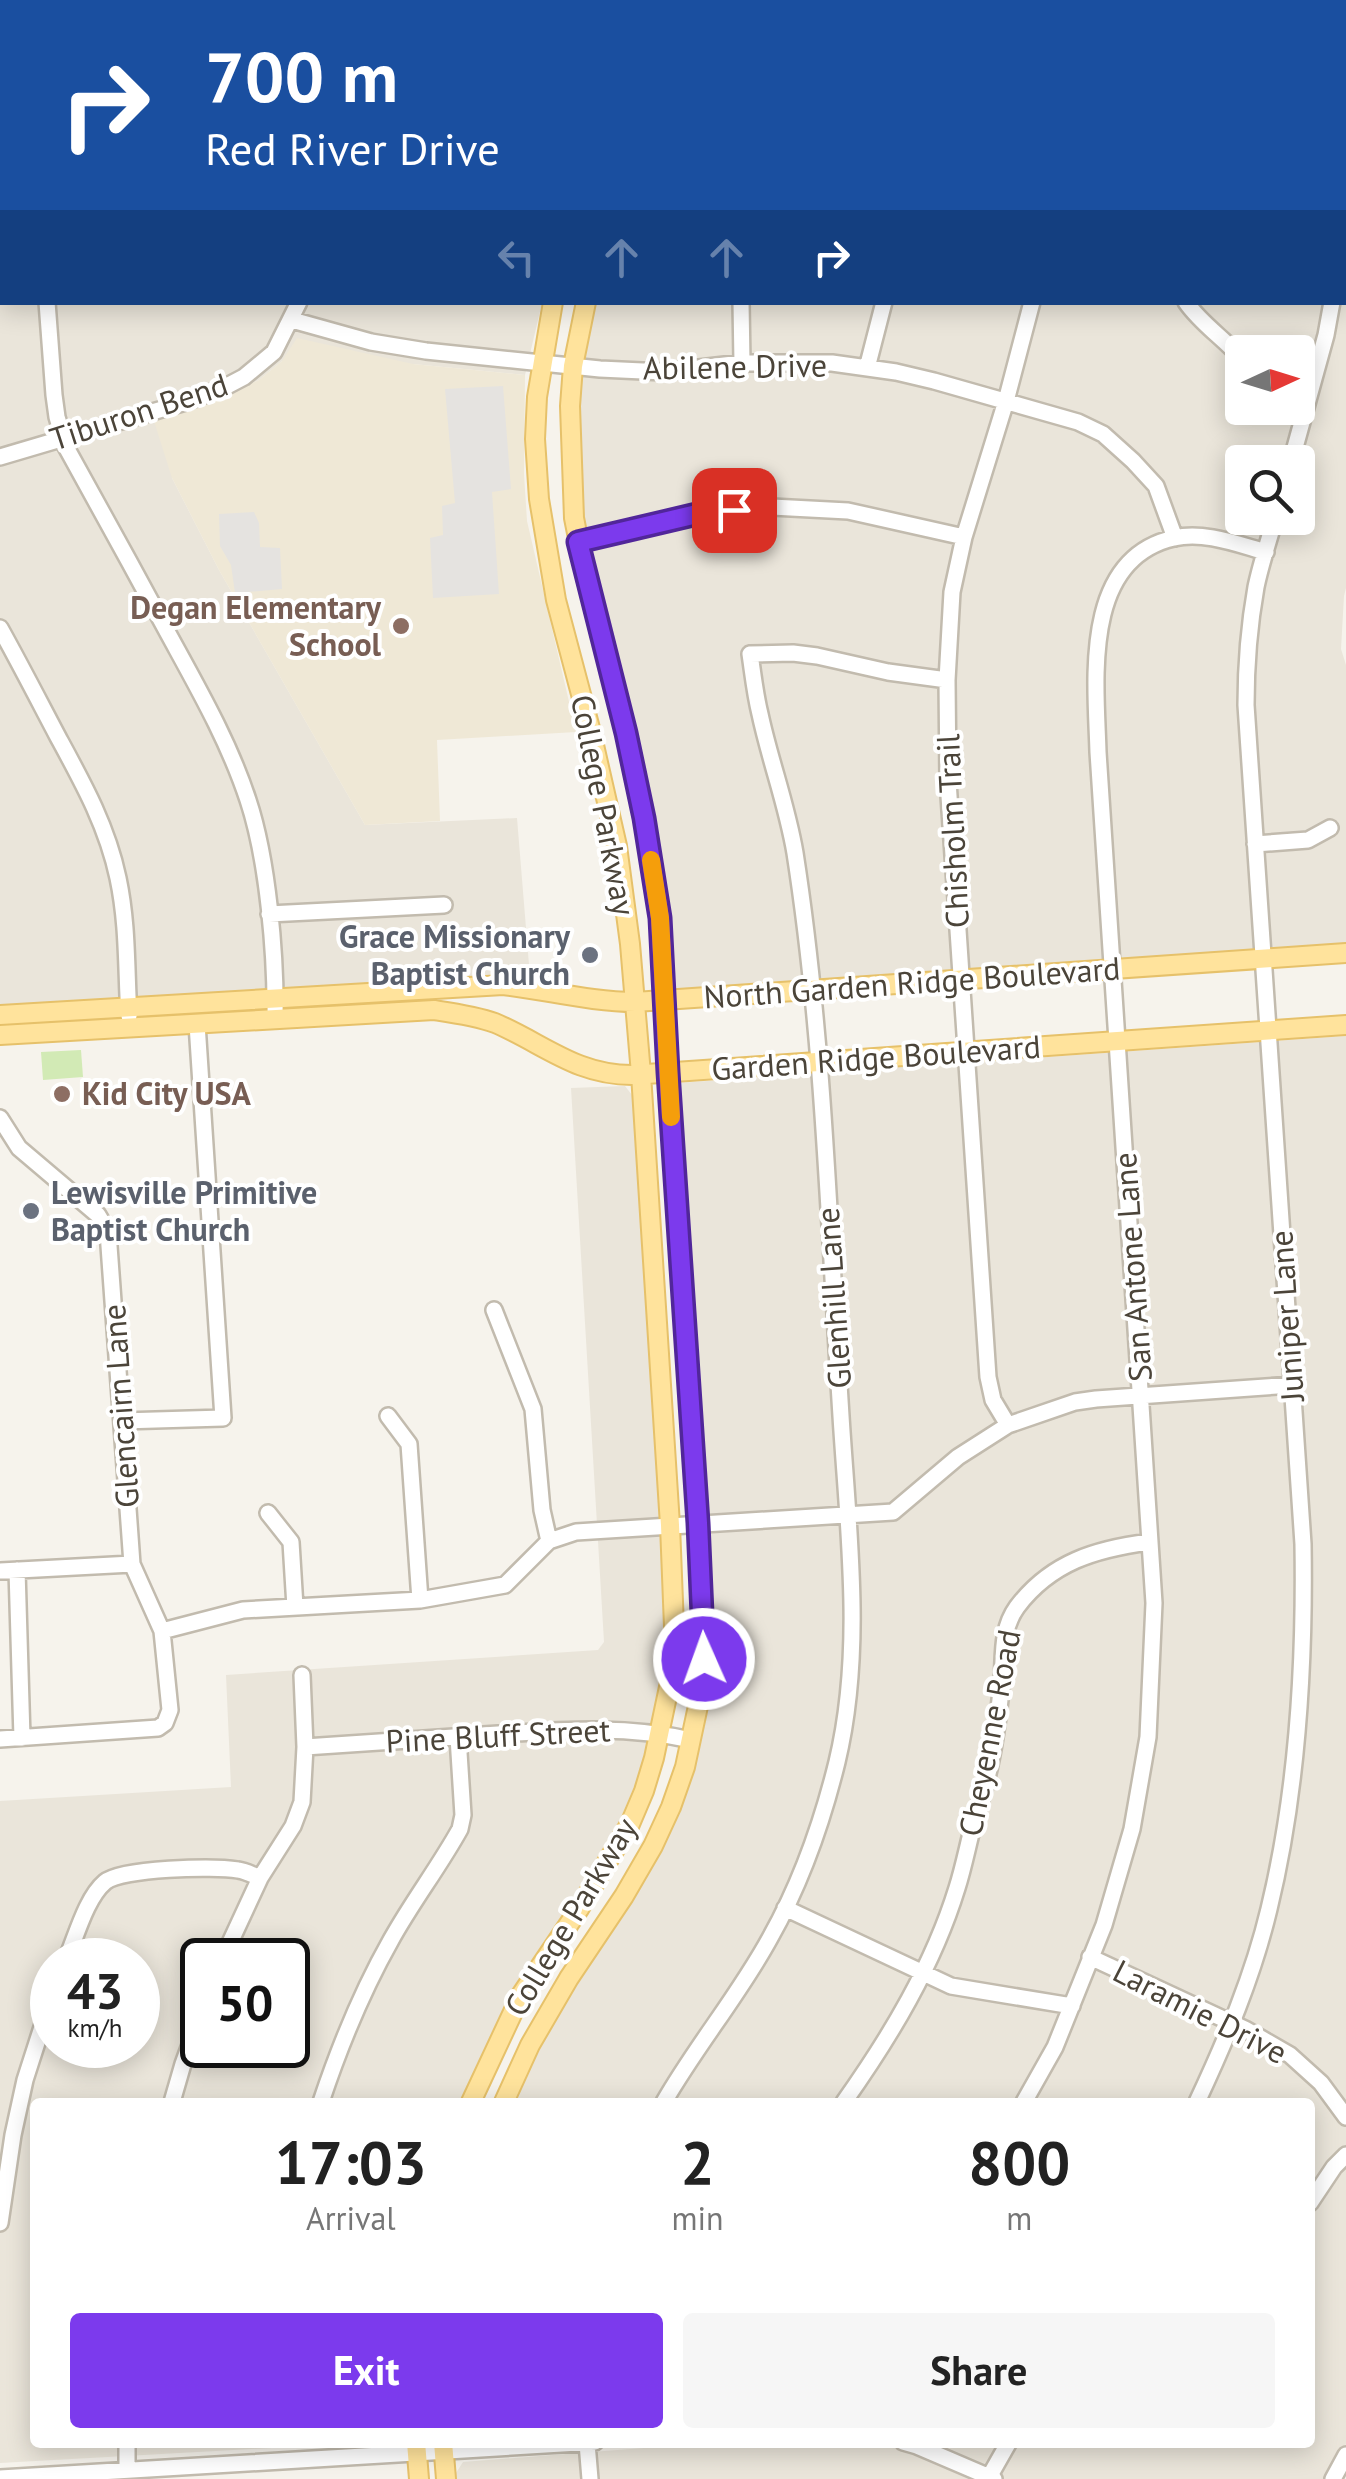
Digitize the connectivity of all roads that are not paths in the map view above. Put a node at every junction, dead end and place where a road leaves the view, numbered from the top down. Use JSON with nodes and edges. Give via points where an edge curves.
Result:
{"nodes":[{"id":1,"x":47,"y":305,"type":"edge"},
{"id":2,"x":298,"y":305,"type":"edge"},
{"id":3,"x":553,"y":305,"type":"edge"},
{"id":4,"x":585,"y":305,"type":"edge"},
{"id":5,"x":741,"y":305,"type":"edge"},
{"id":6,"x":883,"y":305,"type":"edge"},
{"id":7,"x":1031,"y":305,"type":"edge"},
{"id":8,"x":1188,"y":305,"type":"edge"},
{"id":9,"x":1331,"y":305,"type":"edge"},
{"id":10,"x":292,"y":320,"type":"junction"},
{"id":11,"x":1225,"y":340,"type":"edge"},
{"id":12,"x":544,"y":362,"type":"junction"},
{"id":13,"x":742,"y":363,"type":"junction"},
{"id":14,"x":1315,"y":364,"type":"edge"},
{"id":15,"x":573,"y":366,"type":"junction"},
{"id":16,"x":867,"y":368,"type":"junction"},
{"id":17,"x":1006,"y":401,"type":"junction"},
{"id":18,"x":64,"y":438,"type":"junction"},
{"id":19,"x":0,"y":457,"type":"edge"},
{"id":20,"x":573,"y":495,"type":"junction"},
{"id":21,"x":539,"y":499,"type":"junction"},
{"id":22,"x":1270,"y":535,"type":"edge"},
{"id":23,"x":964,"y":537,"type":"junction"},
{"id":24,"x":1175,"y":538,"type":"junction"},
{"id":25,"x":578,"y":542,"type":"junction"},
{"id":26,"x":1266,"y":552,"type":"junction"},
{"id":27,"x":0,"y":628,"type":"edge"},
{"id":28,"x":946,"y":680,"type":"junction"},
{"id":29,"x":1330,"y":828,"type":"dead end"},
{"id":30,"x":1256,"y":844,"type":"junction"},
{"id":31,"x":444,"y":905,"type":"dead end"},
{"id":32,"x":269,"y":914,"type":"junction"},
{"id":33,"x":1346,"y":953,"type":"edge"},
{"id":34,"x":1264,"y":959,"type":"junction"},
{"id":35,"x":1113,"y":969,"type":"junction"},
{"id":36,"x":962,"y":980,"type":"junction"},
{"id":37,"x":812,"y":990,"type":"junction"},
{"id":38,"x":275,"y":998,"type":"junction"},
{"id":39,"x":664,"y":1000,"type":"junction"},
{"id":40,"x":636,"y":1002,"type":"junction"},
{"id":41,"x":128,"y":1007,"type":"junction"},
{"id":42,"x":0,"y":1015,"type":"edge"},
{"id":43,"x":274,"y":1020,"type":"junction"},
{"id":44,"x":196,"y":1024,"type":"junction"},
{"id":45,"x":1346,"y":1025,"type":"edge"},
{"id":46,"x":130,"y":1028,"type":"junction"},
{"id":47,"x":1268,"y":1030,"type":"junction"},
{"id":48,"x":0,"y":1036,"type":"edge"},
{"id":49,"x":1118,"y":1041,"type":"junction"},
{"id":50,"x":965,"y":1052,"type":"junction"},
{"id":51,"x":818,"y":1062,"type":"junction"},
{"id":52,"x":668,"y":1072,"type":"junction"},
{"id":53,"x":640,"y":1074,"type":"junction"},
{"id":54,"x":0,"y":1118,"type":"edge"},
{"id":55,"x":494,"y":1310,"type":"dead end"},
{"id":56,"x":1292,"y":1385,"type":"junction"},
{"id":57,"x":1141,"y":1396,"type":"junction"},
{"id":58,"x":388,"y":1416,"type":"dead end"},
{"id":59,"x":122,"y":1421,"type":"junction"},
{"id":60,"x":1008,"y":1425,"type":"junction"},
{"id":61,"x":268,"y":1513,"type":"dead end"},
{"id":62,"x":847,"y":1515,"type":"junction"},
{"id":63,"x":698,"y":1523,"type":"junction"},
{"id":64,"x":670,"y":1525,"type":"junction"},
{"id":65,"x":549,"y":1542,"type":"junction"},
{"id":66,"x":1150,"y":1542,"type":"junction"},
{"id":67,"x":132,"y":1564,"type":"junction"},
{"id":68,"x":8,"y":1571,"type":"edge"},
{"id":69,"x":420,"y":1600,"type":"junction"},
{"id":70,"x":294,"y":1607,"type":"junction"},
{"id":71,"x":162,"y":1630,"type":"junction"},
{"id":72,"x":302,"y":1674,"type":"dead end"},
{"id":73,"x":660,"y":1734,"type":"junction"},
{"id":74,"x":458,"y":1736,"type":"junction"},
{"id":75,"x":22,"y":1738,"type":"junction"},
{"id":76,"x":0,"y":1740,"type":"edge"},
{"id":77,"x":691,"y":1740,"type":"junction"},
{"id":78,"x":305,"y":1747,"type":"junction"},
{"id":79,"x":260,"y":1878,"type":"junction"},
{"id":80,"x":786,"y":1908,"type":"junction"},
{"id":81,"x":75,"y":1938,"type":"edge"},
{"id":82,"x":232,"y":1938,"type":"edge"},
{"id":83,"x":1090,"y":1956,"type":"junction"},
{"id":84,"x":922,"y":1973,"type":"junction"},
{"id":85,"x":1072,"y":2006,"type":"junction"},
{"id":86,"x":1232,"y":2024,"type":"junction"},
{"id":87,"x":30,"y":2064,"type":"edge"},
{"id":88,"x":182,"y":2068,"type":"edge"},
{"id":89,"x":173,"y":2098,"type":"edge"},
{"id":90,"x":322,"y":2098,"type":"edge"},
{"id":91,"x":473,"y":2098,"type":"edge"},
{"id":92,"x":506,"y":2098,"type":"edge"},
{"id":93,"x":667,"y":2098,"type":"edge"},
{"id":94,"x":847,"y":2098,"type":"edge"},
{"id":95,"x":1026,"y":2098,"type":"edge"},
{"id":96,"x":1199,"y":2098,"type":"edge"},
{"id":97,"x":1346,"y":2117,"type":"edge"},
{"id":98,"x":1346,"y":2154,"type":"edge"},
{"id":99,"x":1315,"y":2196,"type":"edge"},
{"id":100,"x":0,"y":2222,"type":"edge"},
{"id":101,"x":127,"y":2448,"type":"edge"},
{"id":102,"x":276,"y":2448,"type":"edge"},
{"id":103,"x":417,"y":2448,"type":"edge"},
{"id":104,"x":443,"y":2448,"type":"edge"},
{"id":105,"x":587,"y":2448,"type":"edge"},
{"id":106,"x":922,"y":2448,"type":"edge"},
{"id":107,"x":1006,"y":2448,"type":"edge"},
{"id":108,"x":1346,"y":2455,"type":"edge"},
{"id":109,"x":276,"y":2460,"type":"junction"},
{"id":110,"x":127,"y":2469,"type":"junction"},
{"id":111,"x":0,"y":2478,"type":"edge"},
{"id":112,"x":990,"y":2478,"type":"edge"},
{"id":113,"x":420,"y":2479,"type":"edge"},
{"id":114,"x":446,"y":2479,"type":"edge"},
{"id":115,"x":590,"y":2479,"type":"edge"},
{"id":116,"x":1333,"y":2479,"type":"edge"}],
"edges":[{"from":1,"to":18,"type":"street"},
{"from":2,"to":10,"type":"street","name":"Tiburon Bend"},
{"from":3,"to":12,"type":"main road","name":"College Parkway"},
{"from":4,"to":15,"type":"main road","name":"College Parkway"},
{"from":5,"to":13,"type":"street"},
{"from":6,"to":16,"type":"street"},
{"from":7,"to":17,"type":"street","name":"Chisholm Trail"},
{"from":8,"to":11,"type":"street"},
{"from":9,"to":14,"type":"street"},
{"from":10,"to":12,"type":"street","name":"Abilene Drive","via":[[371,342]]},
{"from":10,"to":18,"type":"street","name":"Tiburon Bend","via":[[274,352],[224,388]]},
{"from":12,"to":15,"type":"street","name":"Abilene Drive"},
{"from":12,"to":21,"type":"main road","name":"College Parkway","via":[[535,438]]},
{"from":13,"to":15,"type":"street","name":"Abilene Drive","via":[[664,372]]},
{"from":13,"to":16,"type":"street","name":"Abilene Drive"},
{"from":15,"to":20,"type":"main road","name":"College Parkway"},
{"from":16,"to":17,"type":"street","name":"Abilene Drive"},
{"from":17,"to":23,"type":"street","name":"Chisholm Trail"},
{"from":17,"to":24,"type":"street","name":"Abilene Drive","via":[[1103,434],[1156,486]]},
{"from":18,"to":19,"type":"street","name":"Tiburon Bend"},
{"from":18,"to":32,"type":"street","via":[[228,750],[255,826]]},
{"from":20,"to":21,"type":"main road"},
{"from":20,"to":25,"type":"main road","name":"College Parkway"},
{"from":21,"to":40,"type":"main road","name":"College Parkway","via":[[556,600],[617,846]]},
{"from":22,"to":26,"type":"street","name":"Juniper Lane"},
{"from":23,"to":25,"type":"street","via":[[848,511],[772,507],[697,514]]},
{"from":23,"to":28,"type":"street","name":"Chisholm Trail","via":[[952,592]]},
{"from":24,"to":26,"type":"street","via":[[1210,537]]},
{"from":24,"to":35,"type":"street","name":"San Antone Lane","via":[[1122,571],[1102,614],[1096,682]]},
{"from":25,"to":39,"type":"main road","name":"College Parkway","via":[[644,818]]},
{"from":26,"to":30,"type":"street","name":"Juniper Lane","via":[[1246,661]]},
{"from":27,"to":41,"type":"street","via":[[103,826],[119,882]]},
{"from":28,"to":36,"type":"street","name":"Chisholm Trail"},
{"from":28,"to":37,"type":"street","name":"Glenhill Lane","via":[[817,656],[750,654],[794,852]]},
{"from":29,"to":30,"type":"street","via":[[1308,840]]},
{"from":30,"to":34,"type":"street","name":"Juniper Lane"},
{"from":31,"to":32,"type":"street"},
{"from":32,"to":38,"type":"street"},
{"from":33,"to":34,"type":"main road","name":"North Garden Ridge Boulevard"},
{"from":34,"to":35,"type":"main road","name":"North Garden Ridge Boulevard"},
{"from":34,"to":47,"type":"street","name":"Juniper Lane"},
{"from":35,"to":36,"type":"main road","name":"North Garden Ridge Boulevard"},
{"from":35,"to":49,"type":"street","name":"San Antone Lane"},
{"from":36,"to":37,"type":"main road","name":"North Garden Ridge Boulevard"},
{"from":36,"to":50,"type":"street","name":"Chisholm Trail"},
{"from":37,"to":39,"type":"main road","name":"North Garden Ridge Boulevard"},
{"from":37,"to":51,"type":"street","name":"Glenhill Lane"},
{"from":38,"to":40,"type":"main road","name":"North Garden Ridge Boulevard","via":[[502,984]]},
{"from":38,"to":41,"type":"main road","name":"North Garden Ridge Boulevard"},
{"from":38,"to":43,"type":"street"},
{"from":39,"to":40,"type":"main road","name":"North Garden Ridge Boulevard"},
{"from":39,"to":52,"type":"main road","name":"College Parkway"},
{"from":40,"to":53,"type":"main road","name":"College Parkway"},
{"from":41,"to":42,"type":"main road","name":"North Garden Ridge Boulevard"},
{"from":41,"to":46,"type":"street"},
{"from":43,"to":44,"type":"main road","name":"Garden Ridge Boulevard"},
{"from":43,"to":53,"type":"main road","name":"Garden Ridge Boulevard","via":[[434,1010],[494,1023],[576,1066]]},
{"from":44,"to":46,"type":"main road","name":"Garden Ridge Boulevard"},
{"from":44,"to":59,"type":"street","via":[[222,1418]]},
{"from":45,"to":47,"type":"main road","name":"Garden Ridge Boulevard"},
{"from":46,"to":48,"type":"main road","name":"Garden Ridge Boulevard"},
{"from":47,"to":49,"type":"main road","name":"Garden Ridge Boulevard"},
{"from":47,"to":56,"type":"street","name":"Juniper Lane"},
{"from":49,"to":50,"type":"main road","name":"Garden Ridge Boulevard"},
{"from":49,"to":57,"type":"street","name":"San Antone Lane"},
{"from":50,"to":51,"type":"main road","name":"Garden Ridge Boulevard"},
{"from":50,"to":60,"type":"street","name":"Chisholm Trail","via":[[988,1377]]},
{"from":51,"to":52,"type":"main road","name":"Garden Ridge Boulevard"},
{"from":51,"to":62,"type":"street","name":"Glenhill Lane"},
{"from":52,"to":53,"type":"main road","name":"Garden Ridge Boulevard"},
{"from":52,"to":63,"type":"main road","name":"College Parkway"},
{"from":53,"to":64,"type":"main road","name":"College Parkway"},
{"from":54,"to":59,"type":"street","name":"Glencairn Lane","via":[[19,1148],[108,1232]]},
{"from":55,"to":65,"type":"street","via":[[533,1409]]},
{"from":56,"to":57,"type":"street"},
{"from":56,"to":86,"type":"street","name":"Juniper Lane","via":[[1304,1615],[1297,1742],[1269,1911]]},
{"from":57,"to":60,"type":"street","via":[[1075,1402]]},
{"from":57,"to":66,"type":"street","name":"San Antone Lane"},
{"from":58,"to":69,"type":"street","via":[[409,1444]]},
{"from":59,"to":67,"type":"street","name":"Glencairn Lane"},
{"from":60,"to":62,"type":"street","via":[[893,1512]]},
{"from":61,"to":70,"type":"street","via":[[291,1542]]},
{"from":62,"to":63,"type":"street"},
{"from":62,"to":80,"type":"street","name":"Glenhill Lane","via":[[851,1639],[843,1729],[810,1850]]},
{"from":63,"to":64,"type":"street"},
{"from":63,"to":77,"type":"main road","name":"College Parkway","via":[[704,1659]]},
{"from":64,"to":65,"type":"street","via":[[576,1532]]},
{"from":64,"to":73,"type":"main road","name":"College Parkway","via":[[673,1668]]},
{"from":65,"to":69,"type":"street","via":[[505,1584]]},
{"from":66,"to":83,"type":"street","name":"San Antone Lane","via":[[1148,1737],[1132,1829]]},
{"from":66,"to":84,"type":"street","name":"Cheyenne Road","via":[[1068,1563],[1039,1584],[1009,1622],[987,1778],[957,1888]]},
{"from":67,"to":68,"type":"street"},
{"from":67,"to":71,"type":"street","name":"Glencairn Lane"},
{"from":68,"to":75,"type":"street"},
{"from":69,"to":70,"type":"street"},
{"from":70,"to":71,"type":"street","via":[[243,1610]]},
{"from":71,"to":75,"type":"street","name":"Glencairn Lane","via":[[170,1710],[165,1723]]},
{"from":72,"to":78,"type":"street"},
{"from":73,"to":74,"type":"street","name":"Pine Bluff Street","via":[[614,1729]]},
{"from":73,"to":77,"type":"street","name":"Pine Bluff Street"},
{"from":73,"to":91,"type":"main road","name":"College Parkway","via":[[630,1824],[520,1995]]},
{"from":74,"to":78,"type":"street","name":"Pine Bluff Street"},
{"from":74,"to":90,"type":"street","via":[[460,1829],[372,1975]]},
{"from":75,"to":76,"type":"street"},
{"from":77,"to":92,"type":"main road","name":"College Parkway","via":[[653,1846],[552,2006]]},
{"from":78,"to":79,"type":"street","via":[[302,1802]]},
{"from":79,"to":81,"type":"street","via":[[204,1868],[121,1874],[94,1894]]},
{"from":79,"to":82,"type":"street"},
{"from":80,"to":84,"type":"street","name":"Laramie Drive"},
{"from":80,"to":93,"type":"street","name":"Glenhill Lane"},
{"from":83,"to":85,"type":"street","name":"San Antone Lane"},
{"from":83,"to":86,"type":"street","name":"Laramie Drive"},
{"from":84,"to":85,"type":"street","name":"Laramie Drive","via":[[964,1990]]},
{"from":84,"to":94,"type":"street","name":"Cheyenne Road"},
{"from":85,"to":95,"type":"street","name":"San Antone Lane"},
{"from":86,"to":96,"type":"street","name":"Juniper Lane"},
{"from":86,"to":97,"type":"street","name":"Laramie Drive","via":[[1290,2055]]},
{"from":87,"to":100,"type":"street"},
{"from":88,"to":89,"type":"street"},
{"from":98,"to":99,"type":"street"},
{"from":101,"to":110,"type":"street"},
{"from":102,"to":109,"type":"street"},
{"from":103,"to":109,"type":"street"},
{"from":103,"to":113,"type":"main road"},
{"from":104,"to":114,"type":"main road"},
{"from":105,"to":115,"type":"street"},
{"from":106,"to":112,"type":"street"},
{"from":107,"to":112,"type":"street"},
{"from":108,"to":116,"type":"street"},
{"from":109,"to":110,"type":"street"},
{"from":110,"to":111,"type":"street"}]}
